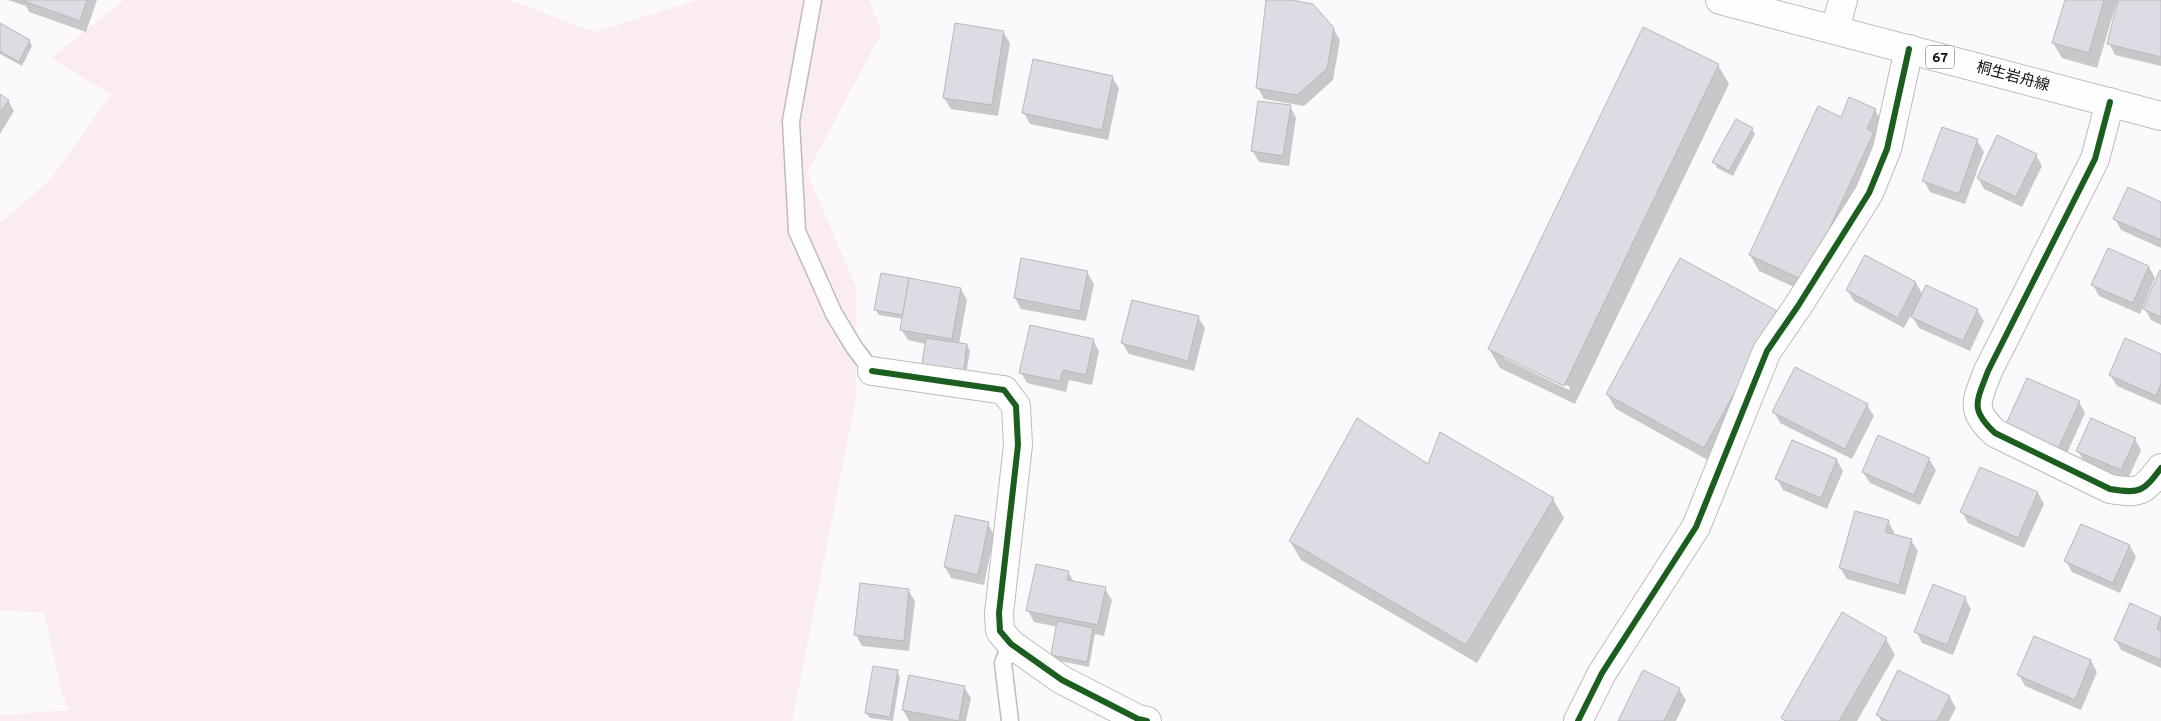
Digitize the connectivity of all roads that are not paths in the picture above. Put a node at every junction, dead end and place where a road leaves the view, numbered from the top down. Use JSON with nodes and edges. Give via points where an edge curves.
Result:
{"nodes":[{"id":1,"x":813,"y":0,"type":"edge"},
{"id":2,"x":1720,"y":0,"type":"edge"},
{"id":3,"x":1842,"y":0,"type":"edge"},
{"id":4,"x":1835,"y":30,"type":"junction"},
{"id":5,"x":1909,"y":49,"type":"junction"},
{"id":6,"x":2110,"y":102,"type":"junction"},
{"id":7,"x":2161,"y":116,"type":"edge"},
{"id":8,"x":872,"y":370,"type":"joint"},
{"id":9,"x":2161,"y":468,"type":"edge"},
{"id":10,"x":1011,"y":644,"type":"junction"},
{"id":11,"x":1010,"y":721,"type":"edge"},
{"id":12,"x":1146,"y":721,"type":"edge"},
{"id":13,"x":1578,"y":721,"type":"edge"}],
"edges":[{"from":1,"to":8,"type":"lane","via":[[791,121],[797,231],[834,314]]},
{"from":2,"to":4,"type":"street","name":"桐生岩舟線","number":"67"},
{"from":3,"to":4,"type":"street"},
{"from":4,"to":5,"type":"street","name":"桐生岩舟線","number":"67"},
{"from":5,"to":6,"type":"street","name":"桐生岩舟線","number":"67"},
{"from":5,"to":13,"type":"street","via":[[1887,149],[1869,193],[1767,351],[1696,527],[1602,673]]},
{"from":6,"to":7,"type":"street","name":"桐生岩舟線","number":"67"},
{"from":6,"to":9,"type":"street","via":[[2095,159],[1988,371],[1976,403],[1982,421],[1995,434],[2110,489],[2128,492],[2147,487]]},
{"from":8,"to":10,"type":"street","via":[[1004,390],[1016,406],[1018,446],[999,613],[1000,631]]},
{"from":10,"to":11,"type":"lane","via":[[1003,663]]},
{"from":10,"to":12,"type":"street","via":[[1062,680]]}]}
